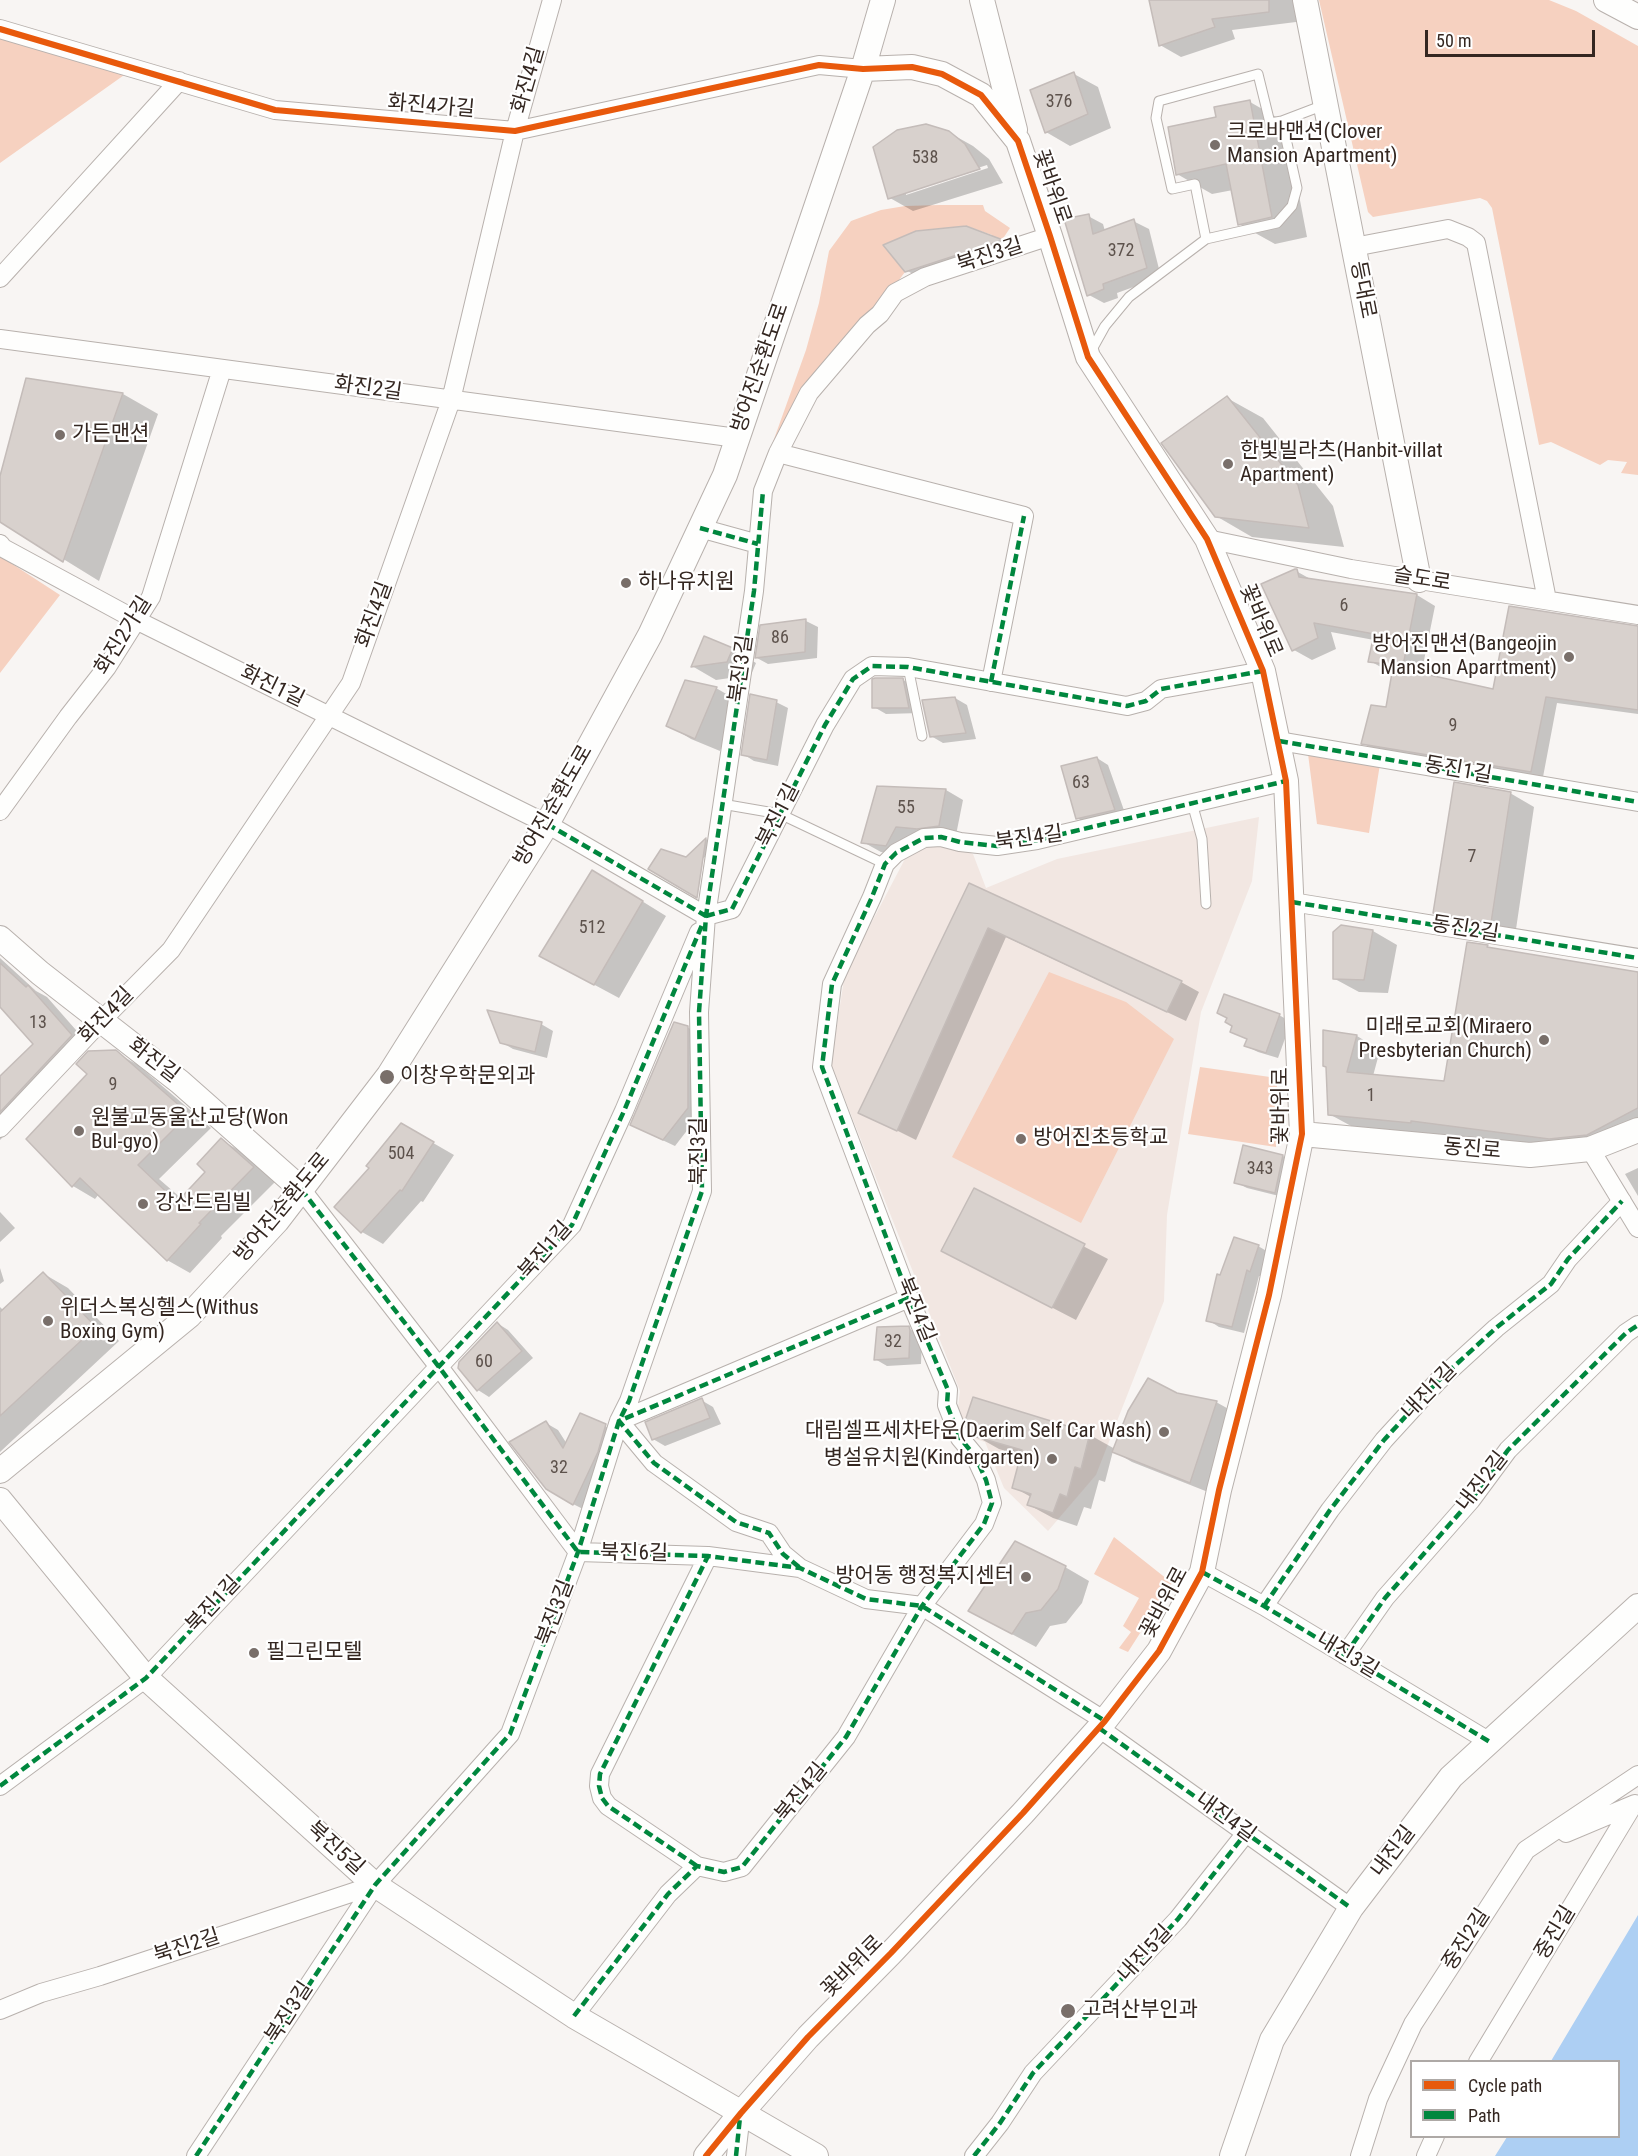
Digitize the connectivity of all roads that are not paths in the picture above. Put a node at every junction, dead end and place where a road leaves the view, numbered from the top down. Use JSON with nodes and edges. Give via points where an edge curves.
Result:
{"nodes":[{"id":1,"x":552,"y":0,"type":"edge"},
{"id":2,"x":883,"y":0,"type":"edge"},
{"id":3,"x":982,"y":0,"type":"edge"},
{"id":4,"x":1305,"y":0,"type":"edge"},
{"id":5,"x":1606,"y":0,"type":"edge"},
{"id":6,"x":1638,"y":17,"type":"edge"},
{"id":7,"x":0,"y":29,"type":"edge"},
{"id":8,"x":863,"y":69,"type":"junction"},
{"id":9,"x":179,"y":81,"type":"junction"},
{"id":10,"x":1325,"y":104,"type":"junction"},
{"id":11,"x":1282,"y":121,"type":"junction"},
{"id":12,"x":515,"y":131,"type":"junction"},
{"id":13,"x":1018,"y":141,"type":"junction"},
{"id":14,"x":1050,"y":236,"type":"junction"},
{"id":15,"x":1206,"y":239,"type":"junction"},
{"id":16,"x":1354,"y":247,"type":"junction"},
{"id":17,"x":0,"y":278,"type":"edge"},
{"id":18,"x":0,"y":339,"type":"edge"},
{"id":19,"x":1088,"y":357,"type":"junction"},
{"id":20,"x":222,"y":369,"type":"junction"},
{"id":21,"x":452,"y":400,"type":"junction"},
{"id":22,"x":737,"y":438,"type":"junction"},
{"id":23,"x":778,"y":453,"type":"junction"},
{"id":24,"x":700,"y":528,"type":"junction"},
{"id":25,"x":1207,"y":540,"type":"junction"},
{"id":26,"x":0,"y":544,"type":"edge"},
{"id":27,"x":758,"y":544,"type":"junction"},
{"id":28,"x":1419,"y":580,"type":"junction"},
{"id":29,"x":1547,"y":600,"type":"junction"},
{"id":30,"x":1638,"y":615,"type":"edge"},
{"id":31,"x":136,"y":620,"type":"junction"},
{"id":32,"x":908,"y":667,"type":"junction"},
{"id":33,"x":1263,"y":671,"type":"junction"},
{"id":34,"x":991,"y":682,"type":"junction"},
{"id":35,"x":329,"y":715,"type":"junction"},
{"id":36,"x":922,"y":736,"type":"dead end"},
{"id":37,"x":1279,"y":741,"type":"junction"},
{"id":38,"x":1286,"y":781,"type":"junction"},
{"id":39,"x":1638,"y":802,"type":"edge"},
{"id":40,"x":1192,"y":803,"type":"junction"},
{"id":41,"x":722,"y":804,"type":"junction"},
{"id":42,"x":0,"y":811,"type":"edge"},
{"id":43,"x":780,"y":814,"type":"junction"},
{"id":44,"x":547,"y":824,"type":"junction"},
{"id":45,"x":885,"y":864,"type":"junction"},
{"id":46,"x":1292,"y":902,"type":"junction"},
{"id":47,"x":1206,"y":904,"type":"dead end"},
{"id":48,"x":706,"y":916,"type":"junction"},
{"id":49,"x":0,"y":938,"type":"edge"},
{"id":50,"x":1638,"y":958,"type":"edge"},
{"id":51,"x":101,"y":1021,"type":"junction"},
{"id":52,"x":0,"y":1128,"type":"edge"},
{"id":53,"x":1638,"y":1130,"type":"edge"},
{"id":54,"x":1302,"y":1134,"type":"junction"},
{"id":55,"x":1590,"y":1149,"type":"junction"},
{"id":56,"x":301,"y":1189,"type":"junction"},
{"id":57,"x":1622,"y":1201,"type":"junction"},
{"id":58,"x":1638,"y":1228,"type":"edge"},
{"id":59,"x":909,"y":1298,"type":"junction"},
{"id":60,"x":1638,"y":1325,"type":"edge"},
{"id":61,"x":439,"y":1367,"type":"junction"},
{"id":62,"x":619,"y":1421,"type":"junction"},
{"id":63,"x":0,"y":1471,"type":"edge"},
{"id":64,"x":0,"y":1500,"type":"edge"},
{"id":65,"x":578,"y":1552,"type":"junction"},
{"id":66,"x":708,"y":1556,"type":"junction"},
{"id":67,"x":800,"y":1568,"type":"junction"},
{"id":68,"x":1202,"y":1572,"type":"junction"},
{"id":69,"x":922,"y":1606,"type":"junction"},
{"id":70,"x":1264,"y":1606,"type":"junction"},
{"id":71,"x":1638,"y":1606,"type":"edge"},
{"id":72,"x":1345,"y":1655,"type":"junction"},
{"id":73,"x":146,"y":1678,"type":"junction"},
{"id":74,"x":1102,"y":1725,"type":"junction"},
{"id":75,"x":1490,"y":1742,"type":"junction"},
{"id":76,"x":1638,"y":1774,"type":"edge"},
{"id":77,"x":0,"y":1786,"type":"edge"},
{"id":78,"x":1636,"y":1804,"type":"edge"},
{"id":79,"x":1246,"y":1833,"type":"junction"},
{"id":80,"x":1526,"y":1850,"type":"junction"},
{"id":81,"x":697,"y":1866,"type":"junction"},
{"id":82,"x":375,"y":1885,"type":"junction"},
{"id":83,"x":1351,"y":1908,"type":"junction"},
{"id":84,"x":0,"y":2010,"type":"edge"},
{"id":85,"x":574,"y":2016,"type":"junction"},
{"id":86,"x":1479,"y":2060,"type":"edge"},
{"id":87,"x":741,"y":2113,"type":"junction"},
{"id":88,"x":1434,"y":2138,"type":"edge"},
{"id":89,"x":196,"y":2156,"type":"edge"},
{"id":90,"x":706,"y":2156,"type":"edge"},
{"id":91,"x":736,"y":2156,"type":"edge"},
{"id":92,"x":816,"y":2156,"type":"edge"},
{"id":93,"x":974,"y":2156,"type":"edge"},
{"id":94,"x":1232,"y":2156,"type":"edge"},
{"id":95,"x":1360,"y":2156,"type":"edge"},
{"id":96,"x":1426,"y":2156,"type":"edge"}],
"edges":[{"from":1,"to":12,"type":"street","name":"화진4길"},
{"from":2,"to":8,"type":"street","name":"방어진순환도로"},
{"from":3,"to":13,"type":"street","name":"꽃바위로"},
{"from":4,"to":10,"type":"street","name":"등대로"},
{"from":5,"to":6,"type":"street"},
{"from":7,"to":9,"type":"street","name":"화진4가길"},
{"from":8,"to":12,"type":"street","name":"화진4가길","via":[[819,65]]},
{"from":8,"to":13,"type":"street","name":"꽃바위로","via":[[912,67],[942,74],[981,94]]},
{"from":8,"to":22,"type":"street","name":"방어진순환도로"},
{"from":9,"to":12,"type":"street","name":"화진4가길","via":[[274,110]]},
{"from":9,"to":17,"type":"street"},
{"from":10,"to":11,"type":"lane"},
{"from":10,"to":16,"type":"street","name":"등대로"},
{"from":11,"to":15,"type":"lane","via":[[1297,188],[1292,206],[1277,223]]},
{"from":11,"to":15,"type":"lane","via":[[1270,123],[1258,74],[1159,101],[1156,118],[1172,189],[1195,184]]},
{"from":12,"to":21,"type":"street","name":"화진4길"},
{"from":13,"to":14,"type":"street","name":"꽃바위로"},
{"from":14,"to":19,"type":"street","name":"꽃바위로"},
{"from":14,"to":23,"type":"street","name":"북진3길","via":[[925,277],[895,293],[809,393]]},
{"from":15,"to":19,"type":"lane","via":[[1129,297],[1105,326]]},
{"from":16,"to":28,"type":"street","name":"등대로"},
{"from":16,"to":29,"type":"street","via":[[1448,229],[1476,243]]},
{"from":18,"to":20,"type":"street","name":"화진2길"},
{"from":19,"to":25,"type":"street","name":"꽃바위로"},
{"from":20,"to":21,"type":"street","name":"화진2길"},
{"from":20,"to":31,"type":"street","name":"화진2가길","via":[[151,597]]},
{"from":21,"to":22,"type":"street","name":"화진2길"},
{"from":21,"to":35,"type":"street","name":"화진4길","via":[[351,683]]},
{"from":22,"to":24,"type":"street","name":"방어진순환도로"},
{"from":23,"to":27,"type":"street","name":"북진3길","via":[[763,491]]},
{"from":23,"to":34,"type":"street","via":[[1024,516]]},
{"from":24,"to":27,"type":"street"},
{"from":24,"to":44,"type":"street","name":"방어진순환도로","via":[[650,635]]},
{"from":25,"to":28,"type":"street","name":"슬도로"},
{"from":25,"to":33,"type":"street","name":"꽃바위로"},
{"from":26,"to":31,"type":"street","name":"화진1길"},
{"from":27,"to":41,"type":"street","name":"북진3길"},
{"from":28,"to":29,"type":"street","name":"슬도로"},
{"from":29,"to":30,"type":"street","name":"슬도로"},
{"from":31,"to":35,"type":"street","name":"화진1길"},
{"from":31,"to":42,"type":"street","name":"화진2가길","via":[[107,667]]},
{"from":32,"to":34,"type":"street","name":"북진1길"},
{"from":32,"to":36,"type":"lane"},
{"from":32,"to":43,"type":"street","name":"북진1길","via":[[872,666],[853,679]]},
{"from":33,"to":34,"type":"street","name":"북진1길","via":[[1161,688],[1146,701],[1127,706]]},
{"from":33,"to":37,"type":"street","name":"꽃바위로"},
{"from":35,"to":44,"type":"street","name":"화진1길"},
{"from":35,"to":51,"type":"street","name":"화진4길","via":[[171,950]]},
{"from":37,"to":38,"type":"street","name":"꽃바위로"},
{"from":37,"to":39,"type":"street","name":"동진1길"},
{"from":38,"to":40,"type":"street","name":"북진4길"},
{"from":38,"to":46,"type":"street","name":"꽃바위로"},
{"from":40,"to":45,"type":"street","name":"북진4길","via":[[997,846],[924,838],[896,853]]},
{"from":40,"to":47,"type":"lane","via":[[1202,839]]},
{"from":41,"to":43,"type":"lane"},
{"from":41,"to":48,"type":"street","name":"북진3길"},
{"from":43,"to":45,"type":"lane"},
{"from":43,"to":48,"type":"street","name":"북진1길","via":[[732,909]]},
{"from":44,"to":48,"type":"street","name":"화진1길"},
{"from":44,"to":56,"type":"street","name":"방어진순환도로","via":[[389,1076]]},
{"from":45,"to":59,"type":"street","name":"북진4길","via":[[832,984],[822,1067]]},
{"from":46,"to":50,"type":"street","name":"동진2길"},
{"from":46,"to":54,"type":"street","name":"꽃바위로"},
{"from":48,"to":61,"type":"street","name":"북진1길","via":[[572,1225]]},
{"from":48,"to":62,"type":"street","name":"북진3길","via":[[699,1012],[702,1191]]},
{"from":49,"to":51,"type":"street","name":"화진길"},
{"from":51,"to":52,"type":"street","name":"화진4길"},
{"from":51,"to":56,"type":"street","name":"화진길","via":[[180,1082]]},
{"from":53,"to":55,"type":"street","name":"동진로"},
{"from":54,"to":55,"type":"street","name":"동진로","via":[[1530,1155]]},
{"from":54,"to":68,"type":"street","name":"꽃바위로","via":[[1269,1295]]},
{"from":55,"to":57,"type":"street"},
{"from":56,"to":61,"type":"street","name":"북진6길"},
{"from":56,"to":63,"type":"street","name":"방어진순환도로","via":[[277,1221],[189,1316]]},
{"from":57,"to":58,"type":"street"},
{"from":57,"to":70,"type":"street","name":"내진1길","via":[[1568,1259],[1551,1284],[1438,1381],[1384,1440]]},
{"from":59,"to":62,"type":"street"},
{"from":59,"to":69,"type":"street","name":"북진4길","via":[[948,1390],[947,1405],[960,1438],[975,1456],[992,1503],[976,1538]]},
{"from":60,"to":72,"type":"street","name":"내진2길","via":[[1508,1450],[1471,1500],[1385,1598]]},
{"from":61,"to":65,"type":"street","name":"북진6길"},
{"from":61,"to":73,"type":"street","name":"북진1길"},
{"from":62,"to":65,"type":"street","name":"북진3길"},
{"from":62,"to":67,"type":"street","via":[[654,1463],[736,1522],[769,1533],[783,1554]]},
{"from":64,"to":73,"type":"street","name":"북진5길"},
{"from":65,"to":66,"type":"street","name":"북진6길"},
{"from":65,"to":82,"type":"street","name":"북진3길","via":[[510,1734]]},
{"from":66,"to":67,"type":"street","name":"북진6길"},
{"from":66,"to":81,"type":"street","via":[[600,1774],[599,1786],[608,1806]]},
{"from":67,"to":69,"type":"street","name":"북진6길","via":[[866,1599]]},
{"from":68,"to":70,"type":"street","name":"내진3길"},
{"from":68,"to":74,"type":"street","name":"꽃바위로","via":[[1159,1651]]},
{"from":69,"to":74,"type":"street","name":"북진6길"},
{"from":69,"to":81,"type":"street","name":"북진4길","via":[[846,1737],[742,1867],[724,1872]]},
{"from":70,"to":72,"type":"street","name":"내진3길"},
{"from":71,"to":75,"type":"street","name":"내진길"},
{"from":72,"to":75,"type":"street","name":"내진3길"},
{"from":73,"to":77,"type":"street","name":"북진1길"},
{"from":73,"to":82,"type":"street","name":"북진5길"},
{"from":74,"to":79,"type":"street","name":"내진4길"},
{"from":74,"to":87,"type":"street","name":"꽃바위로"},
{"from":75,"to":83,"type":"street","name":"내진길","via":[[1451,1778]]},
{"from":76,"to":80,"type":"street","name":"중진2길"},
{"from":78,"to":80,"type":"street"},
{"from":78,"to":86,"type":"street","name":"중진길"},
{"from":79,"to":83,"type":"street","name":"내진4길"},
{"from":79,"to":93,"type":"street","name":"내진5길","via":[[1178,1919],[1033,2073]]},
{"from":80,"to":95,"type":"street","name":"중진2길","via":[[1413,2024],[1378,2099]]},
{"from":81,"to":85,"type":"street","via":[[668,1894]]},
{"from":82,"to":84,"type":"street","name":"북진2길"},
{"from":82,"to":85,"type":"street","name":"북진5길"},
{"from":82,"to":89,"type":"street","name":"북진3길"},
{"from":83,"to":94,"type":"street","name":"내진길","via":[[1272,2040]]},
{"from":85,"to":87,"type":"street","name":"북진5길"},
{"from":87,"to":90,"type":"street","name":"꽃바위로"},
{"from":87,"to":91,"type":"street"},
{"from":87,"to":92,"type":"street"},
{"from":88,"to":96,"type":"street"}]}
